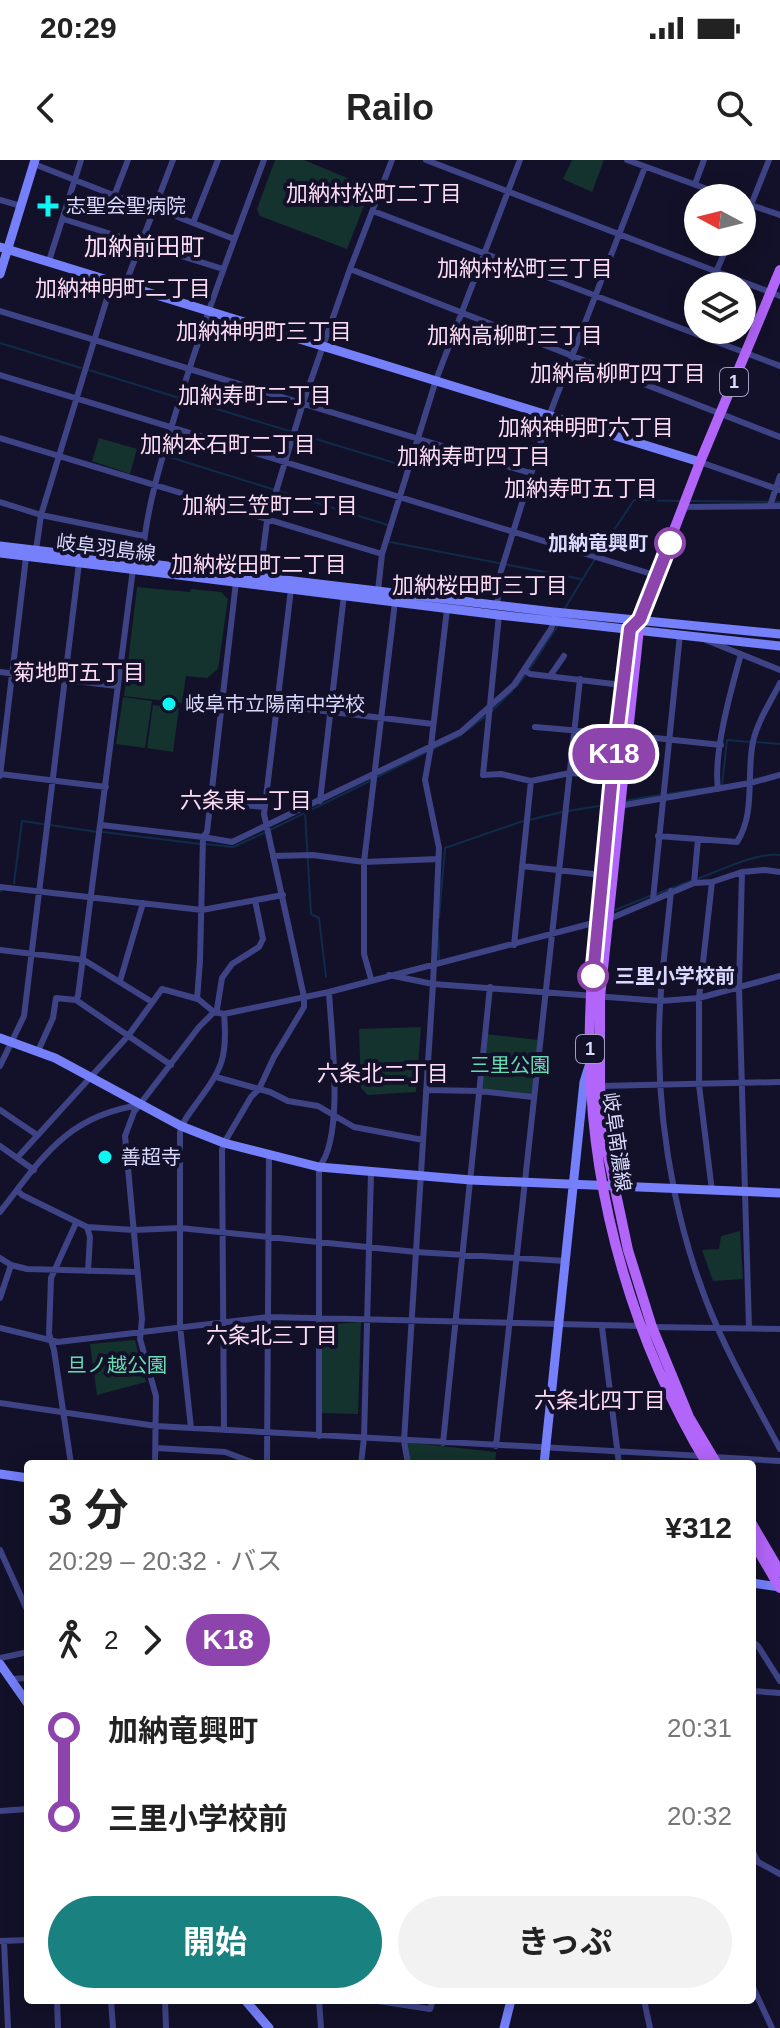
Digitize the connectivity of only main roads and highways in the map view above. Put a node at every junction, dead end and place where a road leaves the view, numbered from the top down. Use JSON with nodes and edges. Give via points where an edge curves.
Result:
{"nodes":[{"id":1,"x":780,"y":270,"type":"edge"},
{"id":2,"x":776,"y":294,"type":"edge"},
{"id":3,"x":636,"y":626,"type":"junction"},
{"id":4,"x":622,"y":735,"type":"junction"},
{"id":5,"x":602,"y":920,"type":"junction"},
{"id":6,"x":596,"y":996,"type":"junction"},
{"id":7,"x":608,"y":1186,"type":"junction"},
{"id":8,"x":710,"y":1460,"type":"edge"},
{"id":9,"x":756,"y":1531,"type":"edge"},
{"id":10,"x":756,"y":1547,"type":"edge"},
{"id":11,"x":780,"y":1572,"type":"edge"},
{"id":12,"x":780,"y":1588,"type":"edge"}],
"edges":[{"from":1,"to":2,"type":"main road","name":"岐阜南濃線","number":"1"},
{"from":2,"to":3,"type":"main road","name":"岐阜南濃線","number":"1","via":[[700,462]]},
{"from":3,"to":4,"type":"main road","name":"岐阜南濃線","number":"1"},
{"from":3,"to":4,"type":"main road","name":"岐阜南濃線","number":"1","via":[[622,685]]},
{"from":4,"to":5,"type":"main road","name":"岐阜南濃線","number":"1","via":[[619,806]]},
{"from":4,"to":5,"type":"main road","name":"岐阜南濃線","number":"1","via":[[612,776]]},
{"from":5,"to":6,"type":"main road","name":"岐阜南濃線","number":"1"},
{"from":6,"to":7,"type":"main road","name":"岐阜南濃線","number":"1"},
{"from":6,"to":7,"type":"main road","name":"岐阜南濃線","number":"1","via":[[590,1062],[596,1137]]},
{"from":7,"to":8,"type":"main road","name":"岐阜南濃線","number":"1","via":[[616,1249],[681,1421]]},
{"from":9,"to":11,"type":"main road"},
{"from":10,"to":12,"type":"main road"}]}
